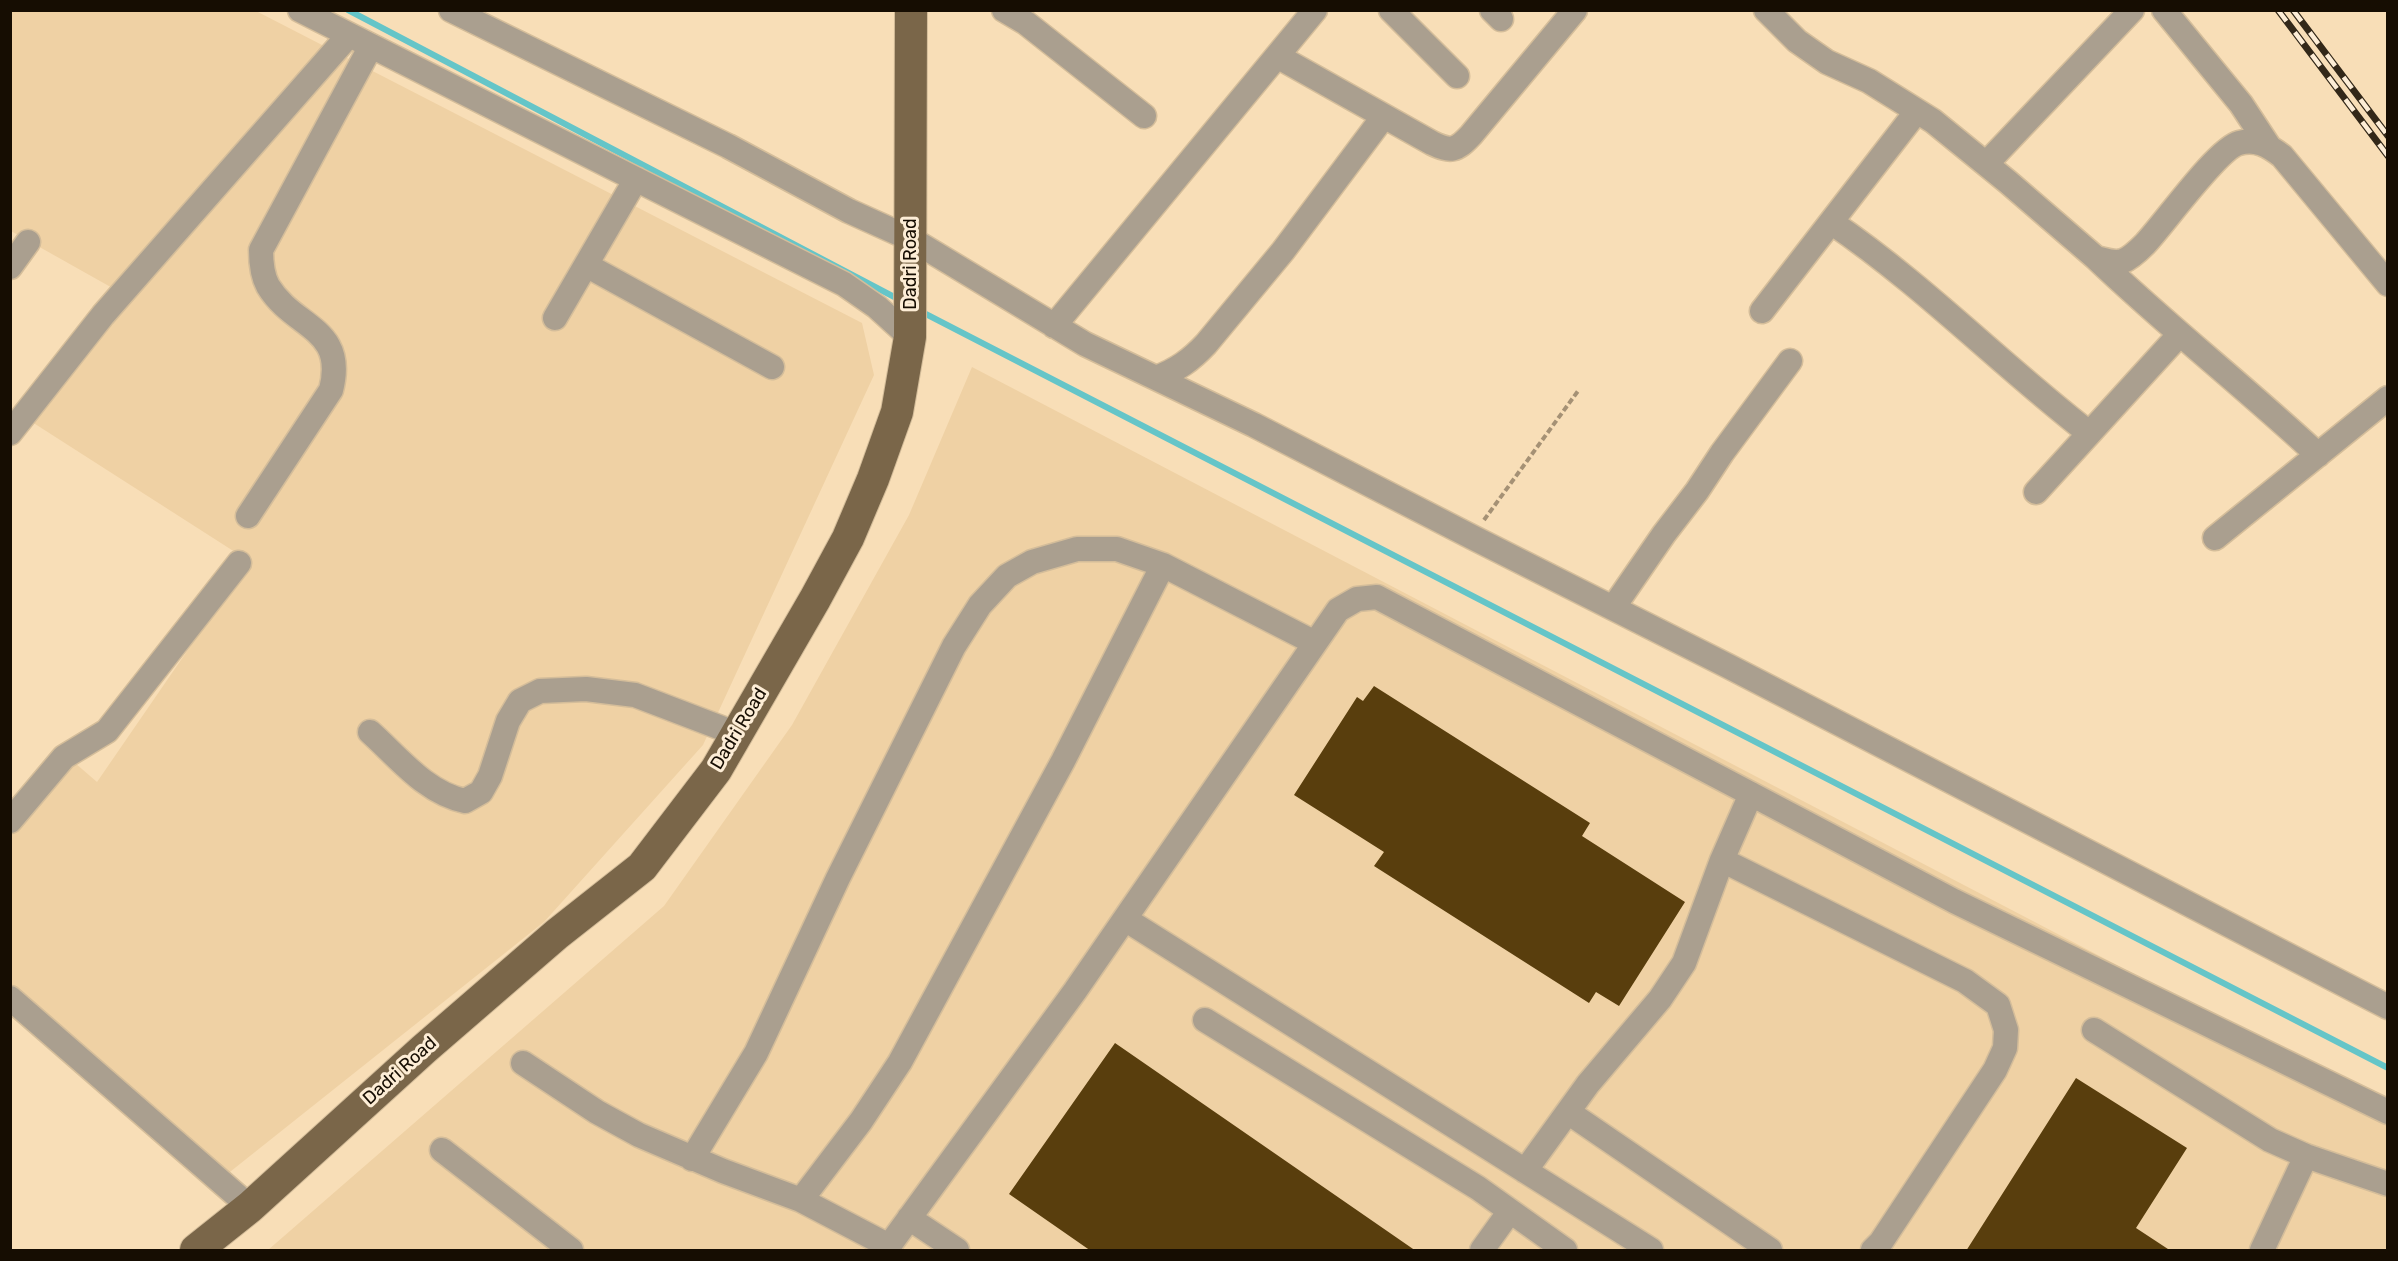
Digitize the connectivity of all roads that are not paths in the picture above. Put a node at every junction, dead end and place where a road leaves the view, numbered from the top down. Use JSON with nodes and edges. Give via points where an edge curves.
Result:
{"nodes":[{"id":1,"x":300,"y":10,"type":"edge"},
{"id":2,"x":451,"y":10,"type":"edge"},
{"id":3,"x":911,"y":10,"type":"edge"},
{"id":4,"x":1004,"y":10,"type":"edge"},
{"id":5,"x":1315,"y":10,"type":"edge"},
{"id":6,"x":1391,"y":10,"type":"edge"},
{"id":7,"x":1575,"y":10,"type":"edge"},
{"id":8,"x":1766,"y":10,"type":"edge"},
{"id":9,"x":2132,"y":10,"type":"edge"},
{"id":10,"x":2164,"y":10,"type":"edge"},
{"id":11,"x":349,"y":35,"type":"junction"},
{"id":12,"x":371,"y":46,"type":"junction"},
{"id":13,"x":1278,"y":56,"type":"junction"},
{"id":14,"x":1457,"y":76,"type":"dead end"},
{"id":15,"x":1917,"y":111,"type":"junction"},
{"id":16,"x":1144,"y":116,"type":"dead end"},
{"id":17,"x":1384,"y":116,"type":"junction"},
{"id":18,"x":2268,"y":145,"type":"junction"},
{"id":19,"x":1986,"y":164,"type":"junction"},
{"id":20,"x":636,"y":179,"type":"junction"},
{"id":21,"x":1831,"y":222,"type":"junction"},
{"id":22,"x":28,"y":242,"type":"dead end"},
{"id":23,"x":911,"y":245,"type":"junction"},
{"id":24,"x":2096,"y":258,"type":"junction"},
{"id":25,"x":586,"y":265,"type":"junction"},
{"id":26,"x":10,"y":267,"type":"edge"},
{"id":27,"x":2388,"y":284,"type":"edge"},
{"id":28,"x":1762,"y":311,"type":"dead end"},
{"id":29,"x":555,"y":318,"type":"dead end"},
{"id":30,"x":910,"y":324,"type":"junction"},
{"id":31,"x":1054,"y":326,"type":"junction"},
{"id":32,"x":2180,"y":334,"type":"junction"},
{"id":33,"x":1790,"y":361,"type":"dead end"},
{"id":34,"x":772,"y":367,"type":"dead end"},
{"id":35,"x":1156,"y":378,"type":"junction"},
{"id":36,"x":2388,"y":398,"type":"edge"},
{"id":37,"x":10,"y":433,"type":"edge"},
{"id":38,"x":2089,"y":433,"type":"junction"},
{"id":39,"x":2318,"y":455,"type":"junction"},
{"id":40,"x":2036,"y":492,"type":"dead end"},
{"id":41,"x":248,"y":516,"type":"dead end"},
{"id":42,"x":2215,"y":538,"type":"dead end"},
{"id":43,"x":239,"y":563,"type":"dead end"},
{"id":44,"x":1163,"y":565,"type":"junction"},
{"id":45,"x":1613,"y":608,"type":"junction"},
{"id":46,"x":1315,"y":643,"type":"junction"},
{"id":47,"x":370,"y":732,"type":"dead end"},
{"id":48,"x":737,"y":734,"type":"junction"},
{"id":49,"x":1751,"y":794,"type":"junction"},
{"id":50,"x":10,"y":821,"type":"edge"},
{"id":51,"x":1722,"y":860,"type":"junction"},
{"id":52,"x":1125,"y":919,"type":"junction"},
{"id":53,"x":10,"y":998,"type":"edge"},
{"id":54,"x":2388,"y":1007,"type":"edge"},
{"id":55,"x":1205,"y":1020,"type":"dead end"},
{"id":56,"x":2094,"y":1030,"type":"dead end"},
{"id":57,"x":523,"y":1063,"type":"dead end"},
{"id":58,"x":1568,"y":1112,"type":"junction"},
{"id":59,"x":2388,"y":1112,"type":"edge"},
{"id":60,"x":442,"y":1150,"type":"dead end"},
{"id":61,"x":2306,"y":1156,"type":"junction"},
{"id":62,"x":692,"y":1159,"type":"junction"},
{"id":63,"x":1525,"y":1171,"type":"junction"},
{"id":64,"x":2388,"y":1184,"type":"edge"},
{"id":65,"x":801,"y":1200,"type":"junction"},
{"id":66,"x":250,"y":1207,"type":"junction"},
{"id":67,"x":1510,"y":1211,"type":"junction"},
{"id":68,"x":909,"y":1218,"type":"junction"},
{"id":69,"x":887,"y":1248,"type":"edge"},
{"id":70,"x":196,"y":1251,"type":"edge"},
{"id":71,"x":571,"y":1251,"type":"edge"},
{"id":72,"x":957,"y":1251,"type":"edge"},
{"id":73,"x":1482,"y":1251,"type":"edge"},
{"id":74,"x":1565,"y":1251,"type":"edge"},
{"id":75,"x":1651,"y":1251,"type":"edge"},
{"id":76,"x":1770,"y":1251,"type":"edge"},
{"id":77,"x":1873,"y":1251,"type":"edge"},
{"id":78,"x":2262,"y":1251,"type":"edge"}],
"edges":[{"from":1,"to":11,"type":"street"},
{"from":2,"to":23,"type":"street","via":[[728,146]]},
{"from":3,"to":23,"type":"main road","name":"Dadri Road"},
{"from":4,"to":16,"type":"street"},
{"from":5,"to":13,"type":"street"},
{"from":6,"to":14,"type":"street"},
{"from":7,"to":17,"type":"street","via":[[1460,147],[1443,148]]},
{"from":8,"to":15,"type":"street","via":[[1797,41],[1827,62],[1869,81]]},
{"from":9,"to":19,"type":"street"},
{"from":10,"to":18,"type":"street","via":[[2241,104]]},
{"from":11,"to":12,"type":"street"},
{"from":11,"to":37,"type":"street","via":[[103,315]]},
{"from":12,"to":20,"type":"street"},
{"from":12,"to":41,"type":"street","via":[[261,250],[267,285],[280,302],[327,342],[336,372],[331,390]]},
{"from":13,"to":17,"type":"street"},
{"from":13,"to":31,"type":"street"},
{"from":15,"to":19,"type":"street"},
{"from":15,"to":21,"type":"street"},
{"from":17,"to":35,"type":"street","via":[[1283,251],[1206,344],[1177,370]]},
{"from":18,"to":24,"type":"street","via":[[2254,142],[2231,147],[2133,255],[2110,262]]},
{"from":18,"to":27,"type":"street","via":[[2282,156]]},
{"from":19,"to":24,"type":"street"},
{"from":20,"to":25,"type":"street"},
{"from":20,"to":30,"type":"street","via":[[844,284]]},
{"from":21,"to":28,"type":"street"},
{"from":21,"to":38,"type":"street","via":[[1889,264],[2040,396]]},
{"from":22,"to":26,"type":"street"},
{"from":23,"to":30,"type":"main road","name":"Dadri Road"},
{"from":23,"to":31,"type":"street"},
{"from":24,"to":32,"type":"street"},
{"from":25,"to":29,"type":"street"},
{"from":25,"to":34,"type":"street"},
{"from":30,"to":48,"type":"main road","name":"Dadri Road","via":[[897,412],[873,479],[848,538]]},
{"from":31,"to":35,"type":"street"},
{"from":32,"to":38,"type":"street"},
{"from":32,"to":39,"type":"street"},
{"from":33,"to":45,"type":"street"},
{"from":35,"to":45,"type":"street"},
{"from":36,"to":39,"type":"street"},
{"from":38,"to":40,"type":"street"},
{"from":39,"to":42,"type":"street"},
{"from":43,"to":50,"type":"street","via":[[107,731],[64,757]]},
{"from":44,"to":46,"type":"street"},
{"from":44,"to":62,"type":"street","via":[[1117,549],[1077,549],[1032,562],[1007,576],[980,605],[908,735],[756,1053]]},
{"from":44,"to":65,"type":"street","via":[[1063,761],[900,1062]]},
{"from":45,"to":54,"type":"street"},
{"from":46,"to":49,"type":"street","via":[[1338,610],[1357,599],[1377,597]]},
{"from":46,"to":52,"type":"street"},
{"from":47,"to":48,"type":"street","via":[[430,787],[448,798],[465,801],[481,792],[490,776],[508,721],[520,701],[540,691],[586,689],[635,695]]},
{"from":48,"to":66,"type":"main road","name":"Dadri Road","via":[[716,770],[642,867],[424,1049]]},
{"from":49,"to":51,"type":"street"},
{"from":49,"to":59,"type":"street","via":[[1954,901]]},
{"from":51,"to":58,"type":"street","via":[[1684,963],[1660,999]]},
{"from":51,"to":77,"type":"street","via":[[1965,981],[1998,1005],[2006,1030],[2005,1048],[1995,1070]]},
{"from":52,"to":63,"type":"street"},
{"from":52,"to":68,"type":"street"},
{"from":53,"to":66,"type":"street"},
{"from":55,"to":67,"type":"street"},
{"from":56,"to":61,"type":"street","via":[[2270,1140]]},
{"from":57,"to":62,"type":"street","via":[[597,1112]]},
{"from":58,"to":63,"type":"street"},
{"from":58,"to":76,"type":"street"},
{"from":60,"to":71,"type":"street"},
{"from":61,"to":64,"type":"street"},
{"from":61,"to":78,"type":"street"},
{"from":62,"to":65,"type":"street"},
{"from":63,"to":75,"type":"street"},
{"from":65,"to":69,"type":"street"},
{"from":66,"to":70,"type":"main road","name":"Dadri Road"},
{"from":67,"to":73,"type":"street"},
{"from":67,"to":74,"type":"street"},
{"from":68,"to":69,"type":"street"},
{"from":68,"to":72,"type":"street"}]}
